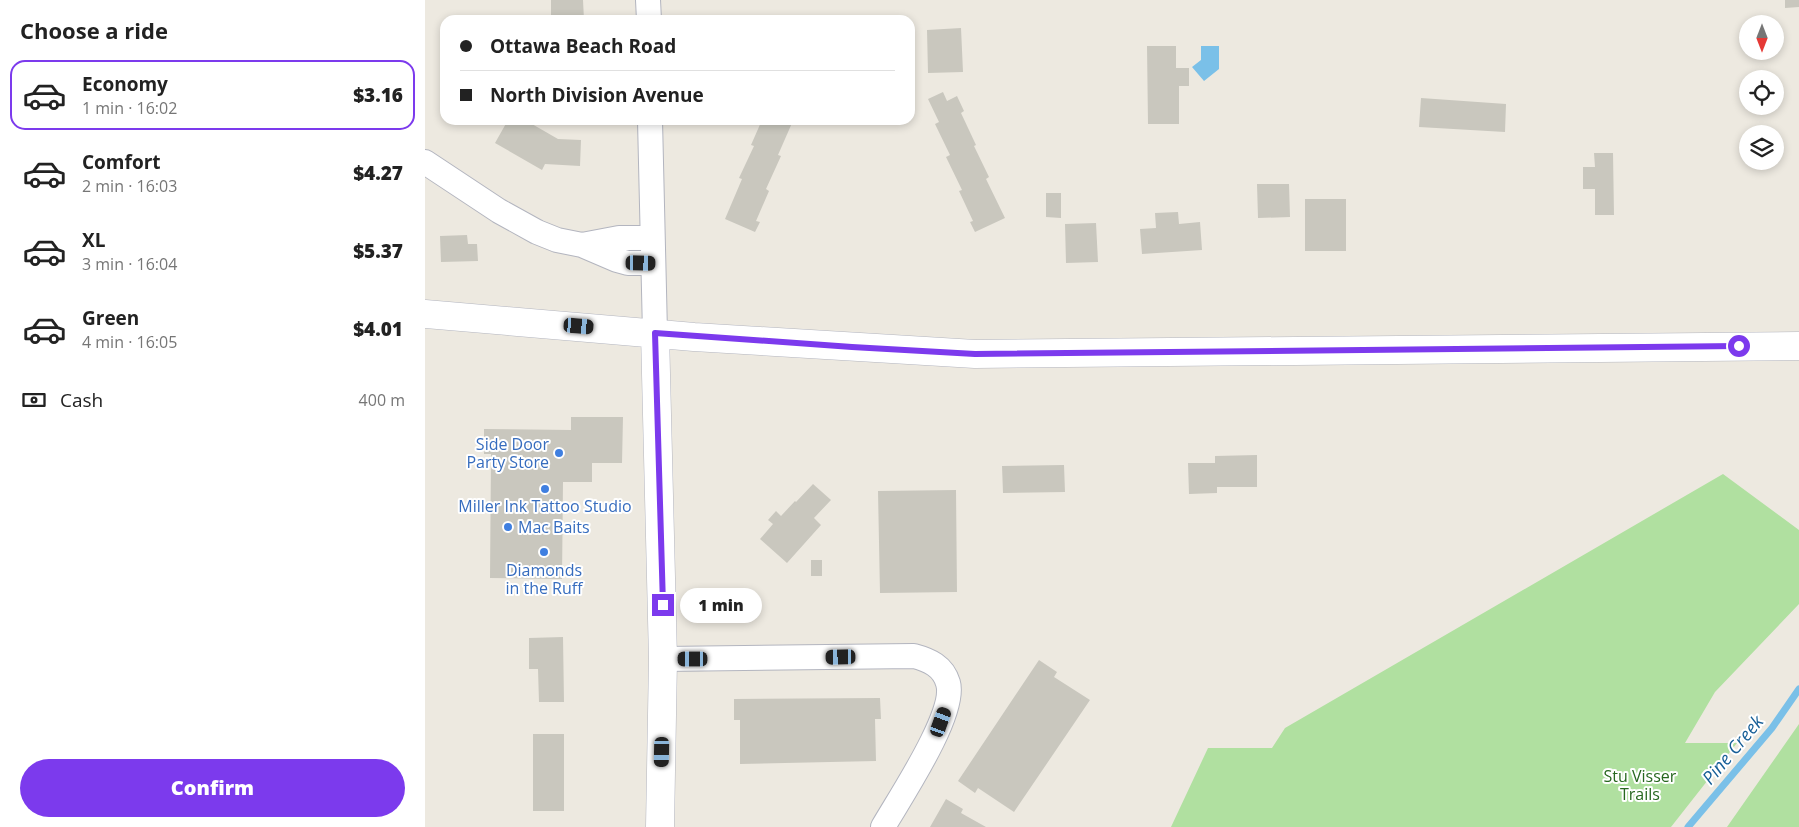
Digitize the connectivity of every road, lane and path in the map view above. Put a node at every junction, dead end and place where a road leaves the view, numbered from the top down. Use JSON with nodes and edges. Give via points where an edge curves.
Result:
{"nodes":[{"id":1,"x":648,"y":0,"type":"edge"},
{"id":2,"x":649,"y":15,"type":"edge"},
{"id":3,"x":650,"y":125,"type":"edge"},
{"id":4,"x":425,"y":162,"type":"edge"},
{"id":5,"x":652,"y":238,"type":"junction"},
{"id":6,"x":582,"y":245,"type":"junction"},
{"id":7,"x":653,"y":263,"type":"junction"},
{"id":8,"x":425,"y":314,"type":"edge"},
{"id":9,"x":655,"y":333,"type":"junction"},
{"id":10,"x":1799,"y":346,"type":"edge"},
{"id":11,"x":663,"y":659,"type":"junction"},
{"id":12,"x":660,"y":827,"type":"edge"},
{"id":13,"x":883,"y":827,"type":"edge"}],
"edges":[{"from":1,"to":2,"type":"street"},
{"from":3,"to":5,"type":"street"},
{"from":4,"to":6,"type":"street","via":[[531,229],[557,240]]},
{"from":5,"to":6,"type":"street","via":[[619,238]]},
{"from":5,"to":7,"type":"street"},
{"from":6,"to":7,"type":"street","via":[[617,260]]},
{"from":7,"to":9,"type":"street"},
{"from":8,"to":9,"type":"street"},
{"from":9,"to":10,"type":"street","via":[[975,354]]},
{"from":9,"to":11,"type":"street"},
{"from":11,"to":12,"type":"street"},
{"from":11,"to":13,"type":"street","via":[[914,656],[939,667],[949,684],[948,703],[920,763]]}]}
